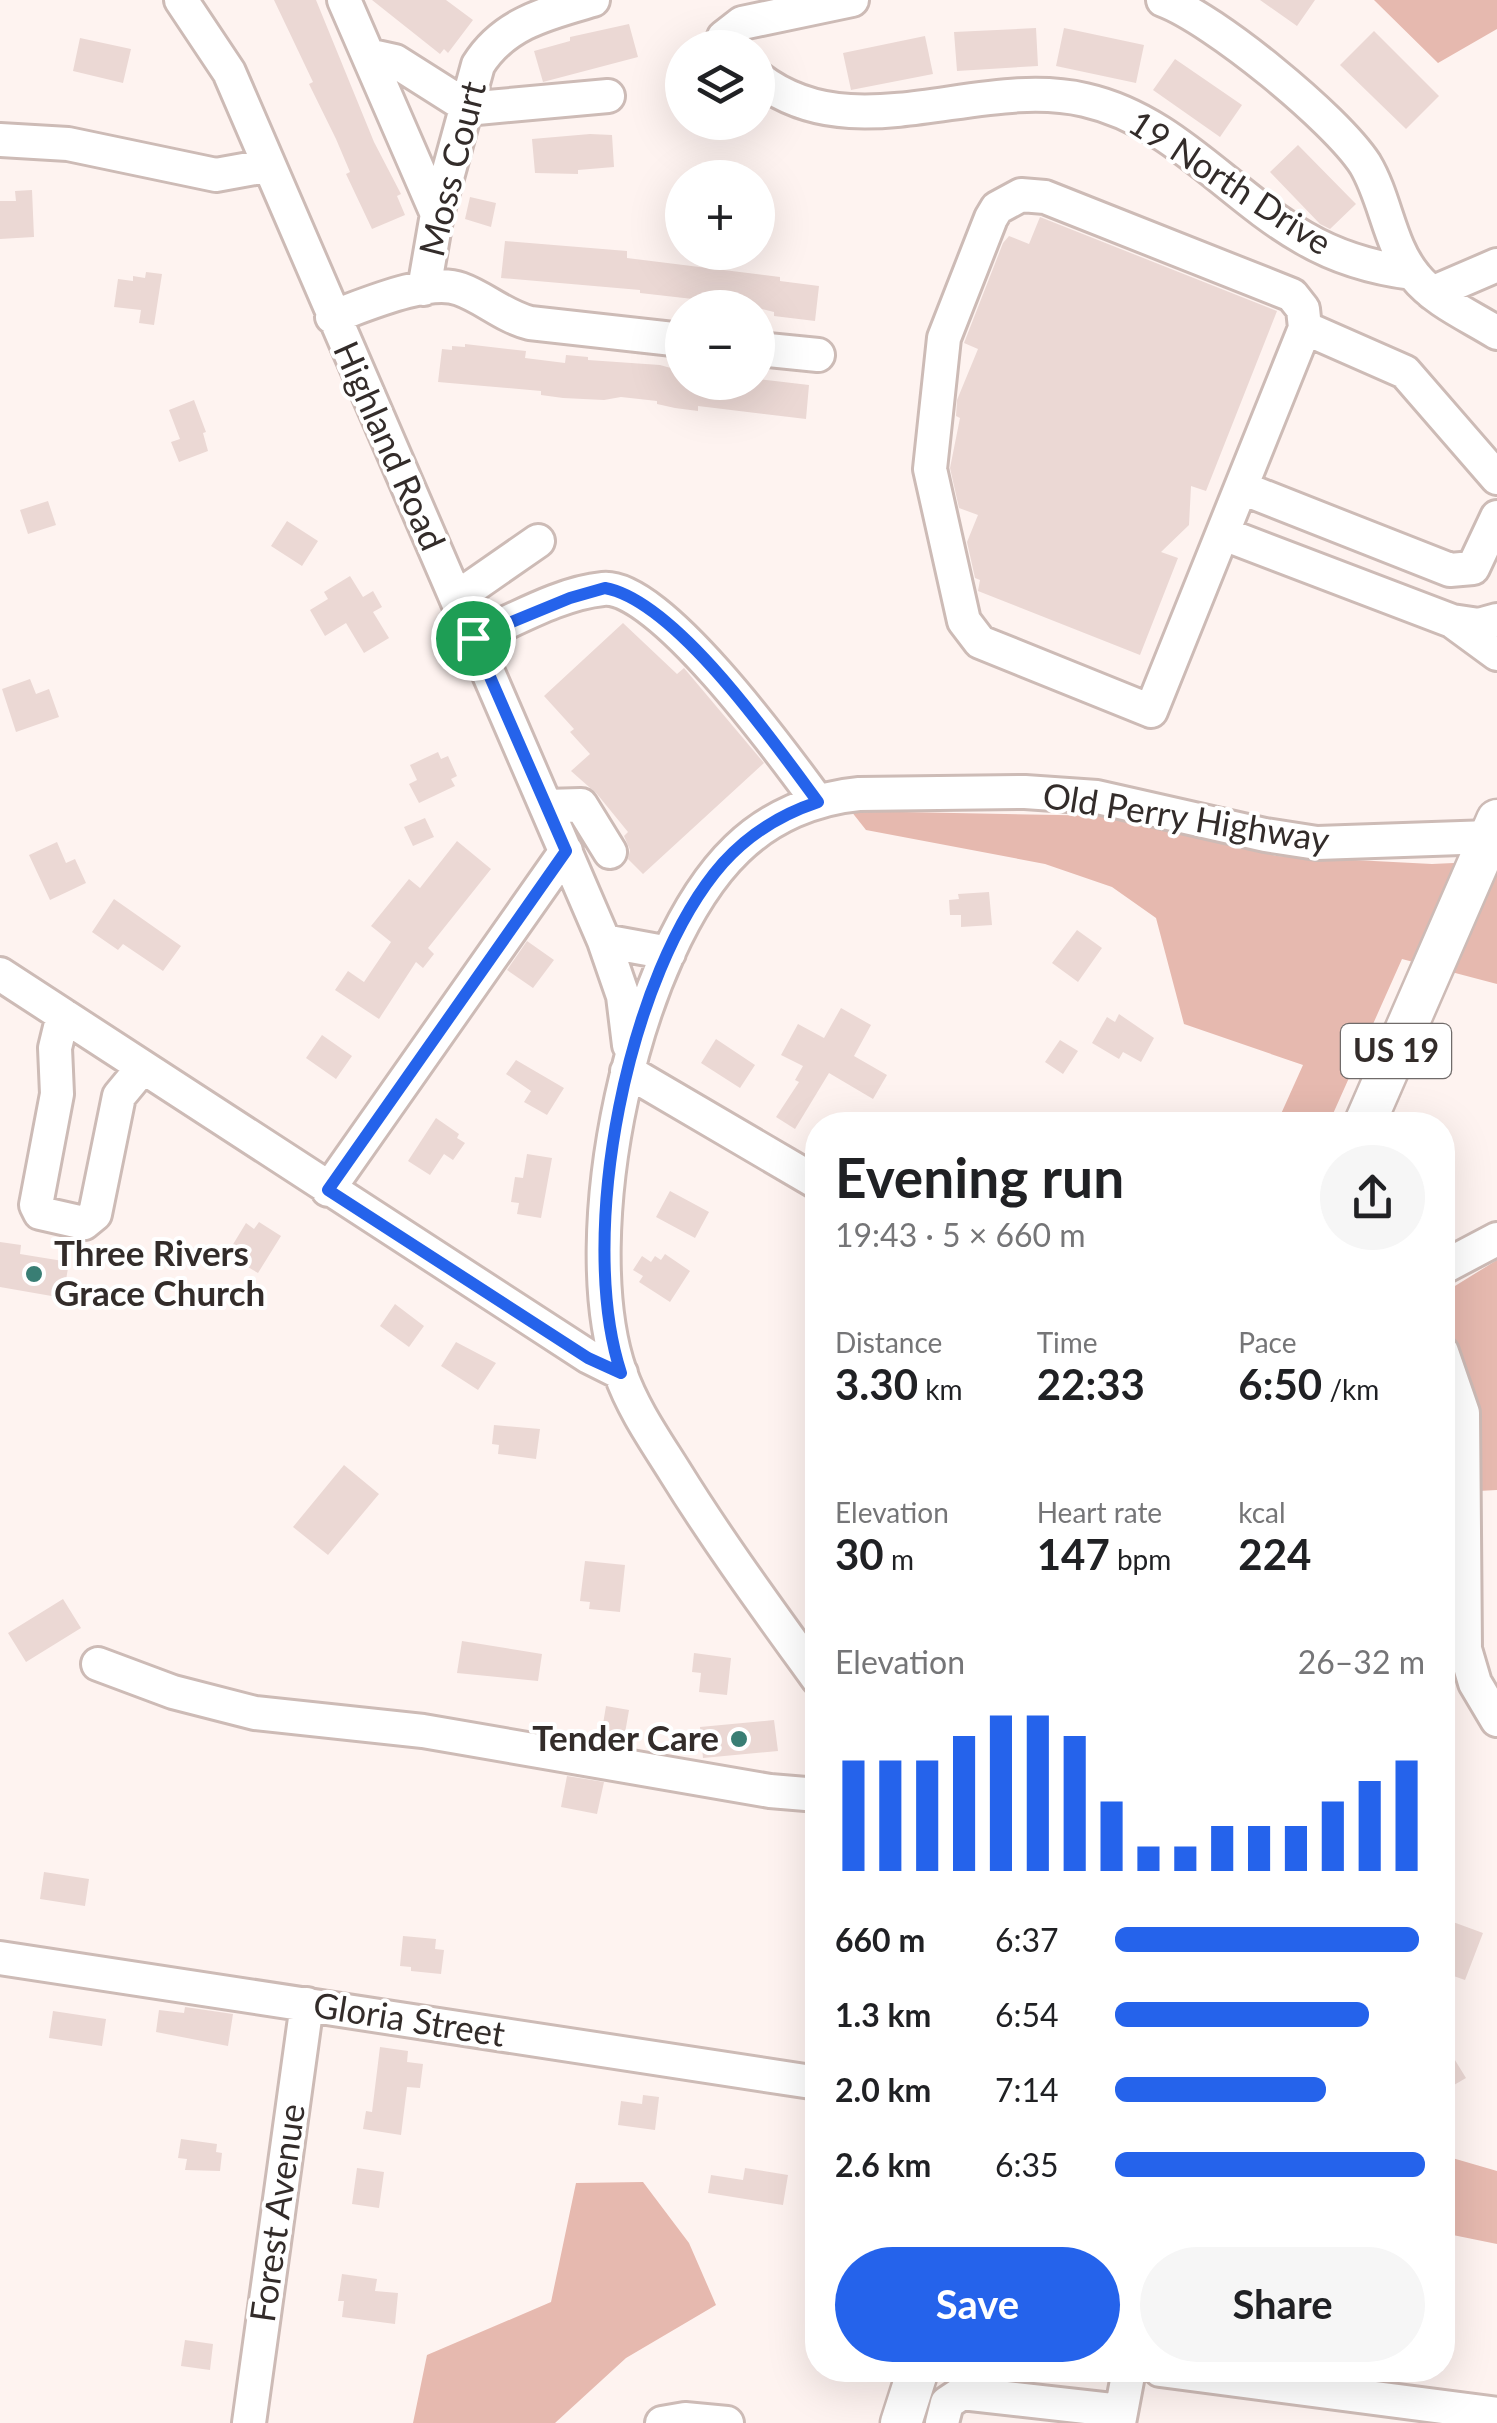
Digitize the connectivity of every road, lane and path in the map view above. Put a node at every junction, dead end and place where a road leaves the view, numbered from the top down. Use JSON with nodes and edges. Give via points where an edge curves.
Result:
{"nodes":[{"id":1,"x":181,"y":0,"type":"edge"},
{"id":2,"x":344,"y":0,"type":"edge"},
{"id":3,"x":593,"y":0,"type":"edge"},
{"id":4,"x":852,"y":0,"type":"edge"},
{"id":5,"x":1163,"y":0,"type":"edge"},
{"id":6,"x":733,"y":30,"type":"edge"},
{"id":7,"x":368,"y":55,"type":"junction"},
{"id":8,"x":775,"y":87,"type":"edge"},
{"id":9,"x":608,"y":96,"type":"dead end"},
{"id":10,"x":466,"y":106,"type":"junction"},
{"id":11,"x":0,"y":140,"type":"edge"},
{"id":12,"x":266,"y":166,"type":"junction"},
{"id":13,"x":437,"y":214,"type":"junction"},
{"id":14,"x":1497,"y":265,"type":"edge"},
{"id":15,"x":1422,"y":283,"type":"junction"},
{"id":16,"x":424,"y":289,"type":"junction"},
{"id":17,"x":332,"y":317,"type":"junction"},
{"id":18,"x":1305,"y":328,"type":"junction"},
{"id":19,"x":1497,"y":332,"type":"edge"},
{"id":20,"x":665,"y":338,"type":"edge"},
{"id":21,"x":775,"y":350,"type":"edge"},
{"id":22,"x":818,"y":355,"type":"dead end"},
{"id":23,"x":1497,"y":478,"type":"edge"},
{"id":24,"x":1242,"y":488,"type":"junction"},
{"id":25,"x":1497,"y":517,"type":"edge"},
{"id":26,"x":1224,"y":534,"type":"junction"},
{"id":27,"x":538,"y":541,"type":"dead end"},
{"id":28,"x":456,"y":598,"type":"junction"},
{"id":29,"x":1497,"y":620,"type":"edge"},
{"id":30,"x":1452,"y":621,"type":"junction"},
{"id":31,"x":473,"y":638,"type":"junction"},
{"id":32,"x":1497,"y":654,"type":"edge"},
{"id":33,"x":818,"y":802,"type":"junction"},
{"id":34,"x":546,"y":806,"type":"junction"},
{"id":35,"x":1493,"y":828,"type":"edge"},
{"id":36,"x":566,"y":851,"type":"junction"},
{"id":37,"x":610,"y":852,"type":"dead end"},
{"id":38,"x":604,"y":940,"type":"junction"},
{"id":39,"x":668,"y":953,"type":"junction"},
{"id":40,"x":0,"y":974,"type":"edge"},
{"id":41,"x":63,"y":1015,"type":"junction"},
{"id":42,"x":143,"y":1067,"type":"junction"},
{"id":43,"x":628,"y":1071,"type":"junction"},
{"id":44,"x":1370,"y":1112,"type":"edge"},
{"id":45,"x":805,"y":1175,"type":"edge"},
{"id":46,"x":328,"y":1190,"type":"junction"},
{"id":47,"x":1497,"y":1239,"type":"edge"},
{"id":48,"x":1455,"y":1261,"type":"edge"},
{"id":49,"x":617,"y":1362,"type":"junction"},
{"id":50,"x":1455,"y":1388,"type":"edge"},
{"id":51,"x":805,"y":1660,"type":"edge"},
{"id":52,"x":98,"y":1664,"type":"dead end"},
{"id":53,"x":1497,"y":1720,"type":"edge"},
{"id":54,"x":805,"y":1794,"type":"edge"},
{"id":55,"x":0,"y":1958,"type":"edge"},
{"id":56,"x":307,"y":2004,"type":"junction"},
{"id":57,"x":805,"y":2080,"type":"edge"},
{"id":58,"x":914,"y":2382,"type":"edge"},
{"id":59,"x":1127,"y":2382,"type":"edge"},
{"id":60,"x":1252,"y":2382,"type":"edge"},
{"id":61,"x":1497,"y":2414,"type":"edge"},
{"id":62,"x":1120,"y":2417,"type":"edge"},
{"id":63,"x":249,"y":2423,"type":"edge"},
{"id":64,"x":662,"y":2423,"type":"edge"},
{"id":65,"x":727,"y":2423,"type":"edge"},
{"id":66,"x":901,"y":2423,"type":"edge"},
{"id":67,"x":942,"y":2423,"type":"edge"}],
"edges":[{"from":1,"to":12,"type":"street","name":"Highland Road","via":[[228,72]]},
{"from":2,"to":7,"type":"street"},
{"from":3,"to":10,"type":"street","name":"Moss Court","via":[[542,15],[500,38],[478,65]]},
{"from":4,"to":6,"type":"street"},
{"from":5,"to":15,"type":"street","name":"19 North Drive","via":[[1264,67],[1342,137],[1375,184]]},
{"from":7,"to":10,"type":"street","via":[[395,61]]},
{"from":7,"to":13,"type":"street"},
{"from":8,"to":15,"type":"street","name":"19 North Drive","via":[[810,106],[844,113],[1015,95],[1087,100],[1129,114],[1175,141],[1318,246]]},
{"from":9,"to":10,"type":"street"},
{"from":10,"to":13,"type":"street","name":"Moss Court"},
{"from":11,"to":12,"type":"street","via":[[68,144],[216,174]]},
{"from":12,"to":17,"type":"street","name":"Highland Road"},
{"from":13,"to":16,"type":"street","name":"Moss Court"},
{"from":14,"to":15,"type":"street"},
{"from":15,"to":19,"type":"street","name":"19 North Drive"},
{"from":16,"to":17,"type":"street"},
{"from":16,"to":20,"type":"street","via":[[458,288],[530,323]]},
{"from":17,"to":28,"type":"street","name":"Highland Road"},
{"from":18,"to":23,"type":"street","via":[[1405,372]]},
{"from":18,"to":24,"type":"street"},
{"from":18,"to":26,"type":"street","via":[[1292,296],[1045,197],[1021,195],[991,218],[944,338],[936,390],[932,488],[964,622],[980,642],[1152,711]]},
{"from":21,"to":22,"type":"street"},
{"from":24,"to":25,"type":"street","via":[[1450,570],[1473,568]]},
{"from":24,"to":26,"type":"street"},
{"from":26,"to":30,"type":"street"},
{"from":27,"to":28,"type":"street"},
{"from":28,"to":31,"type":"street","name":"Highland Road"},
{"from":29,"to":30,"type":"street"},
{"from":30,"to":32,"type":"street"},
{"from":31,"to":33,"type":"street","via":[[570,598],[605,588],[624,592],[658,613],[731,691]]},
{"from":31,"to":34,"type":"street","name":"Highland Road"},
{"from":33,"to":35,"type":"street","name":"Old Perry Highway","via":[[859,794],[1044,793],[1131,803],[1317,842]]},
{"from":33,"to":39,"type":"street","name":"Old Perry Highway","via":[[770,823],[736,849],[708,882]]},
{"from":34,"to":36,"type":"street","name":"Highland Road"},
{"from":34,"to":37,"type":"street","via":[[581,804]]},
{"from":35,"to":44,"type":"main road","number":"US 19"},
{"from":36,"to":38,"type":"street","name":"Highland Road"},
{"from":36,"to":46,"type":"street"},
{"from":38,"to":39,"type":"street"},
{"from":38,"to":43,"type":"street","name":"Highland Road","via":[[627,1016]]},
{"from":39,"to":43,"type":"street","name":"Old Perry Highway"},
{"from":40,"to":41,"type":"street"},
{"from":41,"to":42,"type":"street"},
{"from":41,"to":42,"type":"street","via":[[40,1213],[84,1223],[96,1214],[119,1096]]},
{"from":42,"to":46,"type":"street"},
{"from":43,"to":45,"type":"street"},
{"from":43,"to":49,"type":"street","name":"Old Perry Highway","via":[[604,1222],[606,1312]]},
{"from":46,"to":49,"type":"street","via":[[588,1358]]},
{"from":47,"to":48,"type":"street"},
{"from":49,"to":51,"type":"street","name":"Old Perry Highway","via":[[640,1416],[691,1498]]},
{"from":50,"to":53,"type":"street","via":[[1464,1413],[1465,1649]]},
{"from":52,"to":54,"type":"street","via":[[254,1714],[422,1730]]},
{"from":55,"to":56,"type":"street","name":"Gloria Street"},
{"from":56,"to":57,"type":"street","name":"Gloria Street"},
{"from":56,"to":63,"type":"street","name":"Forest Avenue"},
{"from":58,"to":66,"type":"main road"},
{"from":59,"to":62,"type":"street"},
{"from":60,"to":61,"type":"street"},
{"from":62,"to":67,"type":"street","via":[[962,2393],[952,2396]]},
{"from":64,"to":65,"type":"street"}]}
